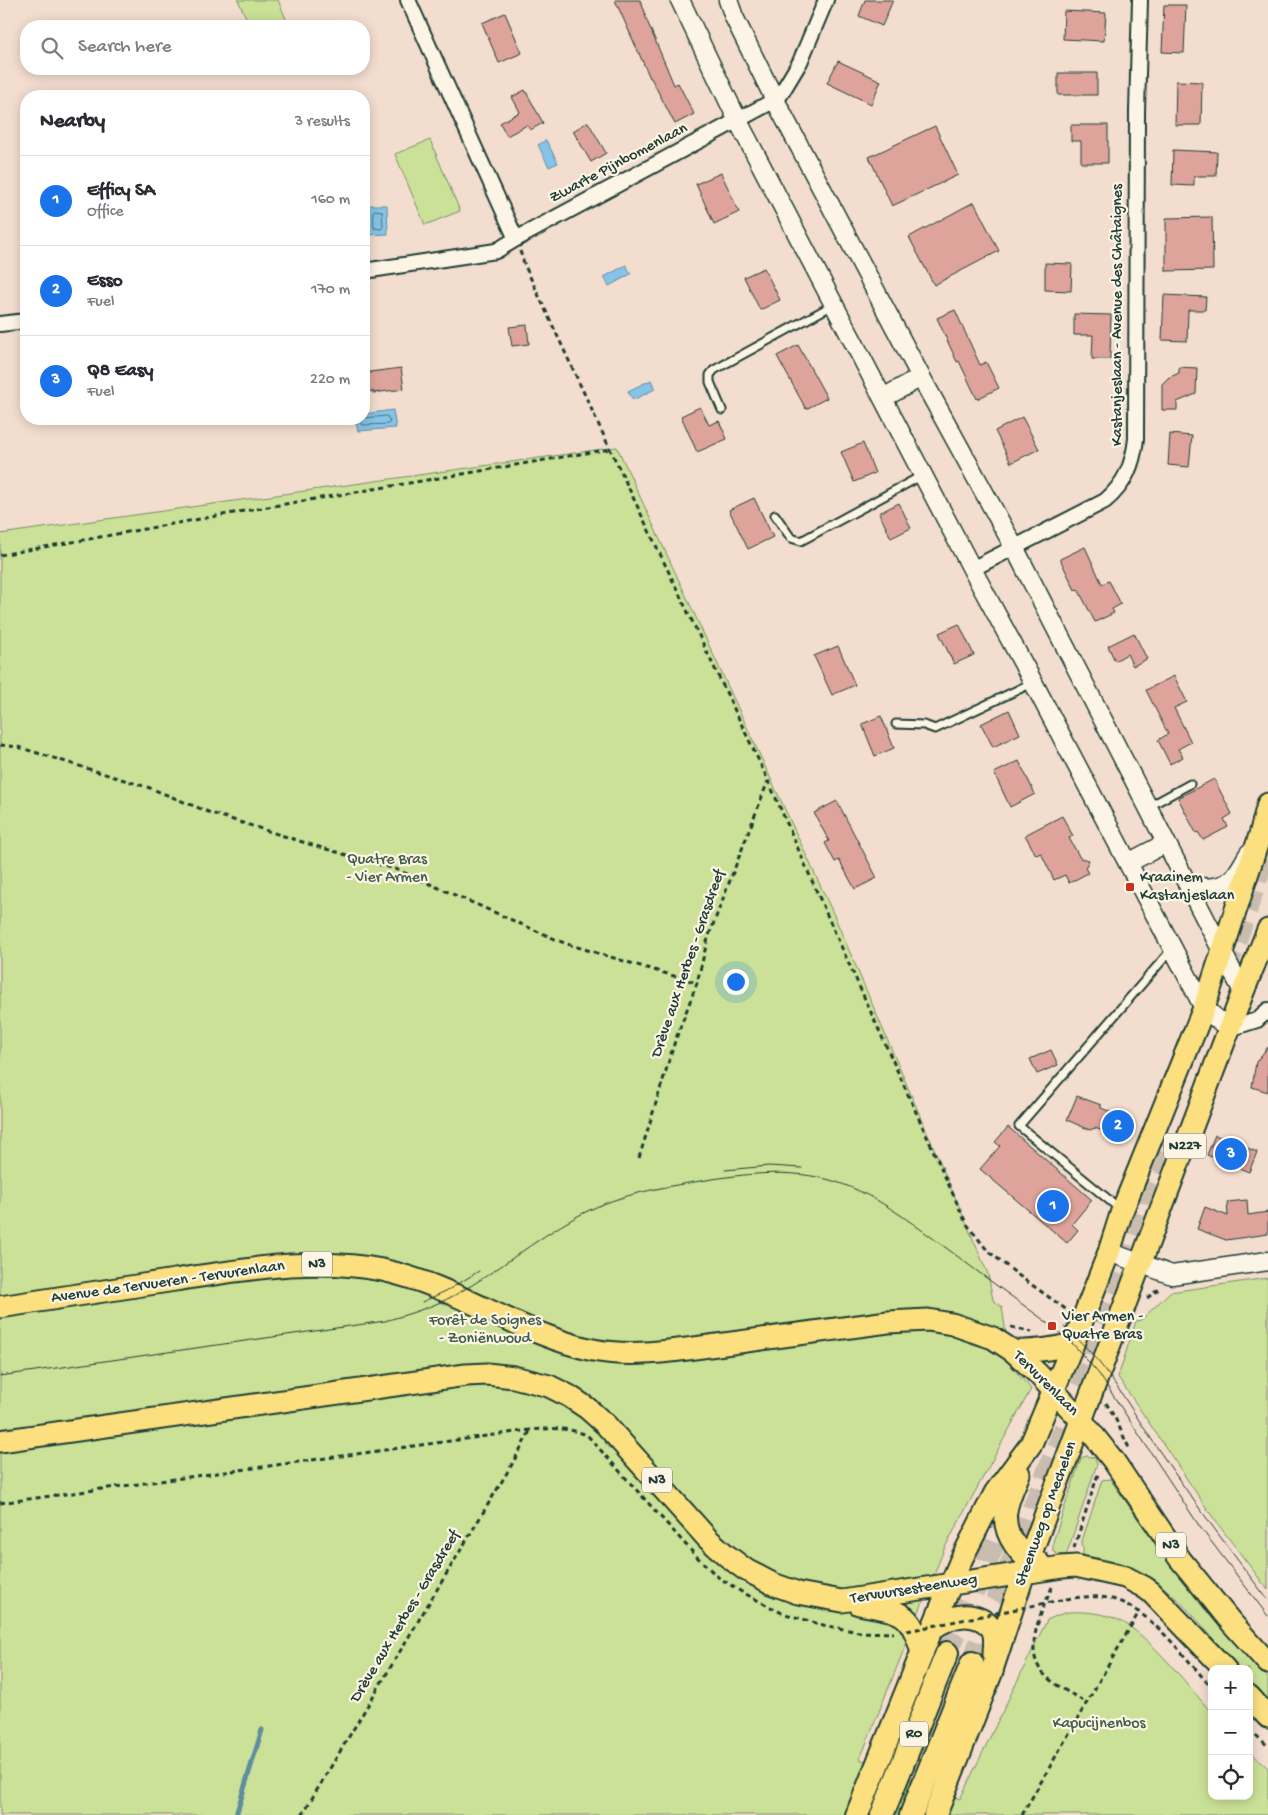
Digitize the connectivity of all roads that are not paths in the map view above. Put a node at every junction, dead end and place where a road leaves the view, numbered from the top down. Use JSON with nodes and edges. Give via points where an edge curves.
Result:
{"nodes":[{"id":1,"x":408,"y":0,"type":"edge"},
{"id":2,"x":680,"y":0,"type":"edge"},
{"id":3,"x":728,"y":0,"type":"edge"},
{"id":4,"x":826,"y":0,"type":"edge"},
{"id":5,"x":1140,"y":0,"type":"edge"},
{"id":6,"x":775,"y":100,"type":"junction"},
{"id":7,"x":738,"y":121,"type":"junction"},
{"id":8,"x":516,"y":239,"type":"junction"},
{"id":9,"x":370,"y":270,"type":"edge"},
{"id":10,"x":834,"y":304,"type":"junction"},
{"id":11,"x":20,"y":321,"type":"edge"},
{"id":12,"x":0,"y":324,"type":"edge"},
{"id":13,"x":921,"y":377,"type":"junction"},
{"id":14,"x":883,"y":398,"type":"junction"},
{"id":15,"x":722,"y":410,"type":"dead end"},
{"id":16,"x":923,"y":476,"type":"junction"},
{"id":17,"x":775,"y":515,"type":"dead end"},
{"id":18,"x":1014,"y":547,"type":"junction"},
{"id":19,"x":972,"y":570,"type":"junction"},
{"id":20,"x":1033,"y":682,"type":"junction"},
{"id":21,"x":896,"y":724,"type":"dead end"},
{"id":22,"x":1190,"y":784,"type":"dead end"},
{"id":23,"x":1268,"y":804,"type":"edge"},
{"id":24,"x":1148,"y":807,"type":"junction"},
{"id":25,"x":1260,"y":835,"type":"junction"},
{"id":26,"x":1166,"y":842,"type":"junction"},
{"id":27,"x":1128,"y":863,"type":"junction"},
{"id":28,"x":1187,"y":882,"type":"junction"},
{"id":29,"x":1268,"y":930,"type":"edge"},
{"id":30,"x":1173,"y":948,"type":"junction"},
{"id":31,"x":1223,"y":953,"type":"junction"},
{"id":32,"x":1243,"y":992,"type":"junction"},
{"id":33,"x":1204,"y":1008,"type":"junction"},
{"id":34,"x":1268,"y":1010,"type":"edge"},
{"id":35,"x":1229,"y":1029,"type":"junction"},
{"id":36,"x":1122,"y":1211,"type":"junction"},
{"id":37,"x":1109,"y":1252,"type":"junction"},
{"id":38,"x":1268,"y":1261,"type":"edge"},
{"id":39,"x":1140,"y":1263,"type":"junction"},
{"id":40,"x":0,"y":1307,"type":"edge"},
{"id":41,"x":1065,"y":1346,"type":"junction"},
{"id":42,"x":1013,"y":1351,"type":"junction"},
{"id":43,"x":620,"y":1353,"type":"joint"},
{"id":44,"x":1053,"y":1392,"type":"junction"},
{"id":45,"x":1082,"y":1421,"type":"junction"},
{"id":46,"x":0,"y":1441,"type":"edge"},
{"id":47,"x":1031,"y":1444,"type":"junction"},
{"id":48,"x":1026,"y":1567,"type":"junction"},
{"id":49,"x":949,"y":1584,"type":"junction"},
{"id":50,"x":842,"y":1601,"type":"junction"},
{"id":51,"x":932,"y":1630,"type":"junction"},
{"id":52,"x":922,"y":1653,"type":"junction"},
{"id":53,"x":947,"y":1653,"type":"tunnel mouth"},
{"id":54,"x":1268,"y":1663,"type":"edge"},
{"id":55,"x":1221,"y":1665,"type":"edge"},
{"id":56,"x":982,"y":1666,"type":"junction"},
{"id":57,"x":1253,"y":1700,"type":"edge"},
{"id":58,"x":1268,"y":1717,"type":"edge"},
{"id":59,"x":857,"y":1815,"type":"edge"},
{"id":60,"x":882,"y":1815,"type":"edge"},
{"id":61,"x":911,"y":1815,"type":"edge"},
{"id":62,"x":935,"y":1815,"type":"edge"}],
"edges":[{"from":1,"to":8,"type":"street"},
{"from":2,"to":7,"type":"street"},
{"from":3,"to":6,"type":"street"},
{"from":4,"to":6,"type":"street","via":[[800,62]]},
{"from":5,"to":18,"type":"street","name":"Kastanjeslaan - Avenue des Châtaignes","via":[[1134,456],[1122,483],[1105,501]]},
{"from":6,"to":7,"type":"street","name":"Zwarte Pijnbomenlaan"},
{"from":6,"to":13,"type":"street"},
{"from":7,"to":8,"type":"street","name":"Zwarte Pijnbomenlaan"},
{"from":7,"to":10,"type":"street"},
{"from":8,"to":9,"type":"street","name":"Zwarte Pijnbomenlaan","via":[[496,251]]},
{"from":10,"to":14,"type":"street"},
{"from":10,"to":15,"type":"lane","via":[[714,370],[710,374],[710,382]]},
{"from":11,"to":12,"type":"street"},
{"from":13,"to":14,"type":"street"},
{"from":13,"to":18,"type":"street"},
{"from":14,"to":16,"type":"street"},
{"from":16,"to":17,"type":"lane","via":[[801,541],[791,538]]},
{"from":16,"to":19,"type":"street"},
{"from":18,"to":19,"type":"street","name":"Kastanjeslaan - Avenue des Châtaignes"},
{"from":18,"to":24,"type":"street"},
{"from":19,"to":20,"type":"street"},
{"from":20,"to":21,"type":"lane","via":[[934,729],[924,725]]},
{"from":20,"to":27,"type":"street"},
{"from":22,"to":24,"type":"lane"},
{"from":23,"to":25,"type":"main road","number":"N227"},
{"from":24,"to":26,"type":"street"},
{"from":25,"to":28,"type":"street","via":[[1228,882],[1204,888]]},
{"from":25,"to":31,"type":"main road","number":"N227"},
{"from":26,"to":27,"type":"street"},
{"from":26,"to":28,"type":"street"},
{"from":27,"to":30,"type":"street"},
{"from":28,"to":31,"type":"street"},
{"from":29,"to":32,"type":"main road","number":"N227"},
{"from":30,"to":33,"type":"street"},
{"from":30,"to":36,"type":"lane","via":[[1019,1126]]},
{"from":31,"to":32,"type":"street"},
{"from":31,"to":33,"type":"main road","number":"N227"},
{"from":32,"to":35,"type":"main road","number":"N227"},
{"from":33,"to":35,"type":"street"},
{"from":33,"to":36,"type":"main road","number":"N227"},
{"from":34,"to":35,"type":"street","via":[[1257,1020]]},
{"from":35,"to":39,"type":"main road","number":"N227"},
{"from":36,"to":37,"type":"main road","number":"N227"},
{"from":37,"to":39,"type":"street"},
{"from":37,"to":41,"type":"main road","number":"N227"},
{"from":38,"to":39,"type":"street","via":[[1172,1275]]},
{"from":39,"to":45,"type":"main road","name":"Steenweg op Mechelen","number":"N227"},
{"from":40,"to":43,"type":"main road","name":"Avenue de Tervueren - Tervurenlaan","number":"N3","via":[[253,1268],[327,1263],[381,1270],[422,1281],[448,1290],[543,1336],[594,1350]]},
{"from":41,"to":42,"type":"main road"},
{"from":41,"to":44,"type":"main road","number":"N227"},
{"from":42,"to":43,"type":"main road","name":"Tervurenlaan","number":"N3","via":[[975,1330],[928,1320],[888,1322],[653,1353]]},
{"from":42,"to":44,"type":"main road","name":"Tervurenlaan","number":"N3","via":[[1037,1372]]},
{"from":44,"to":45,"type":"main road","name":"Tervurenlaan","number":"N3"},
{"from":44,"to":47,"type":"main road","number":"N227"},
{"from":45,"to":48,"type":"main road","name":"Steenweg op Mechelen","number":"N227"},
{"from":45,"to":54,"type":"main road","name":"Tervurenlaan","number":"N3","via":[[1180,1559]]},
{"from":46,"to":50,"type":"main road","name":"Tervuursesteenweg","number":"N3","via":[[466,1375],[514,1376],[549,1386],[587,1408],[708,1539],[746,1570],[798,1593]]},
{"from":47,"to":48,"type":"main road","number":"N227","via":[[1008,1501],[1005,1518],[1008,1535]]},
{"from":47,"to":49,"type":"main road","via":[[995,1492]]},
{"from":48,"to":49,"type":"main road","name":"Tervuursesteenweg","number":"N3"},
{"from":48,"to":55,"type":"main road","via":[[1057,1575],[1076,1566],[1125,1577],[1151,1592]]},
{"from":48,"to":56,"type":"main road","name":"Steenweg op Mechelen"},
{"from":49,"to":50,"type":"main road","name":"Tervuursesteenweg","number":"N3"},
{"from":49,"to":51,"type":"main road"},
{"from":50,"to":52,"type":"main road","via":[[892,1610],[907,1617],[917,1633]]},
{"from":51,"to":52,"type":"main road"},
{"from":51,"to":56,"type":"main road","via":[[942,1621],[958,1616],[975,1616],[988,1623],[995,1640]]},
{"from":52,"to":59,"type":"highway"},
{"from":53,"to":60,"type":"highway","number":"R0"},
{"from":56,"to":61,"type":"highway","number":"R0"},
{"from":56,"to":62,"type":"highway"},
{"from":57,"to":58,"type":"main road"}]}
